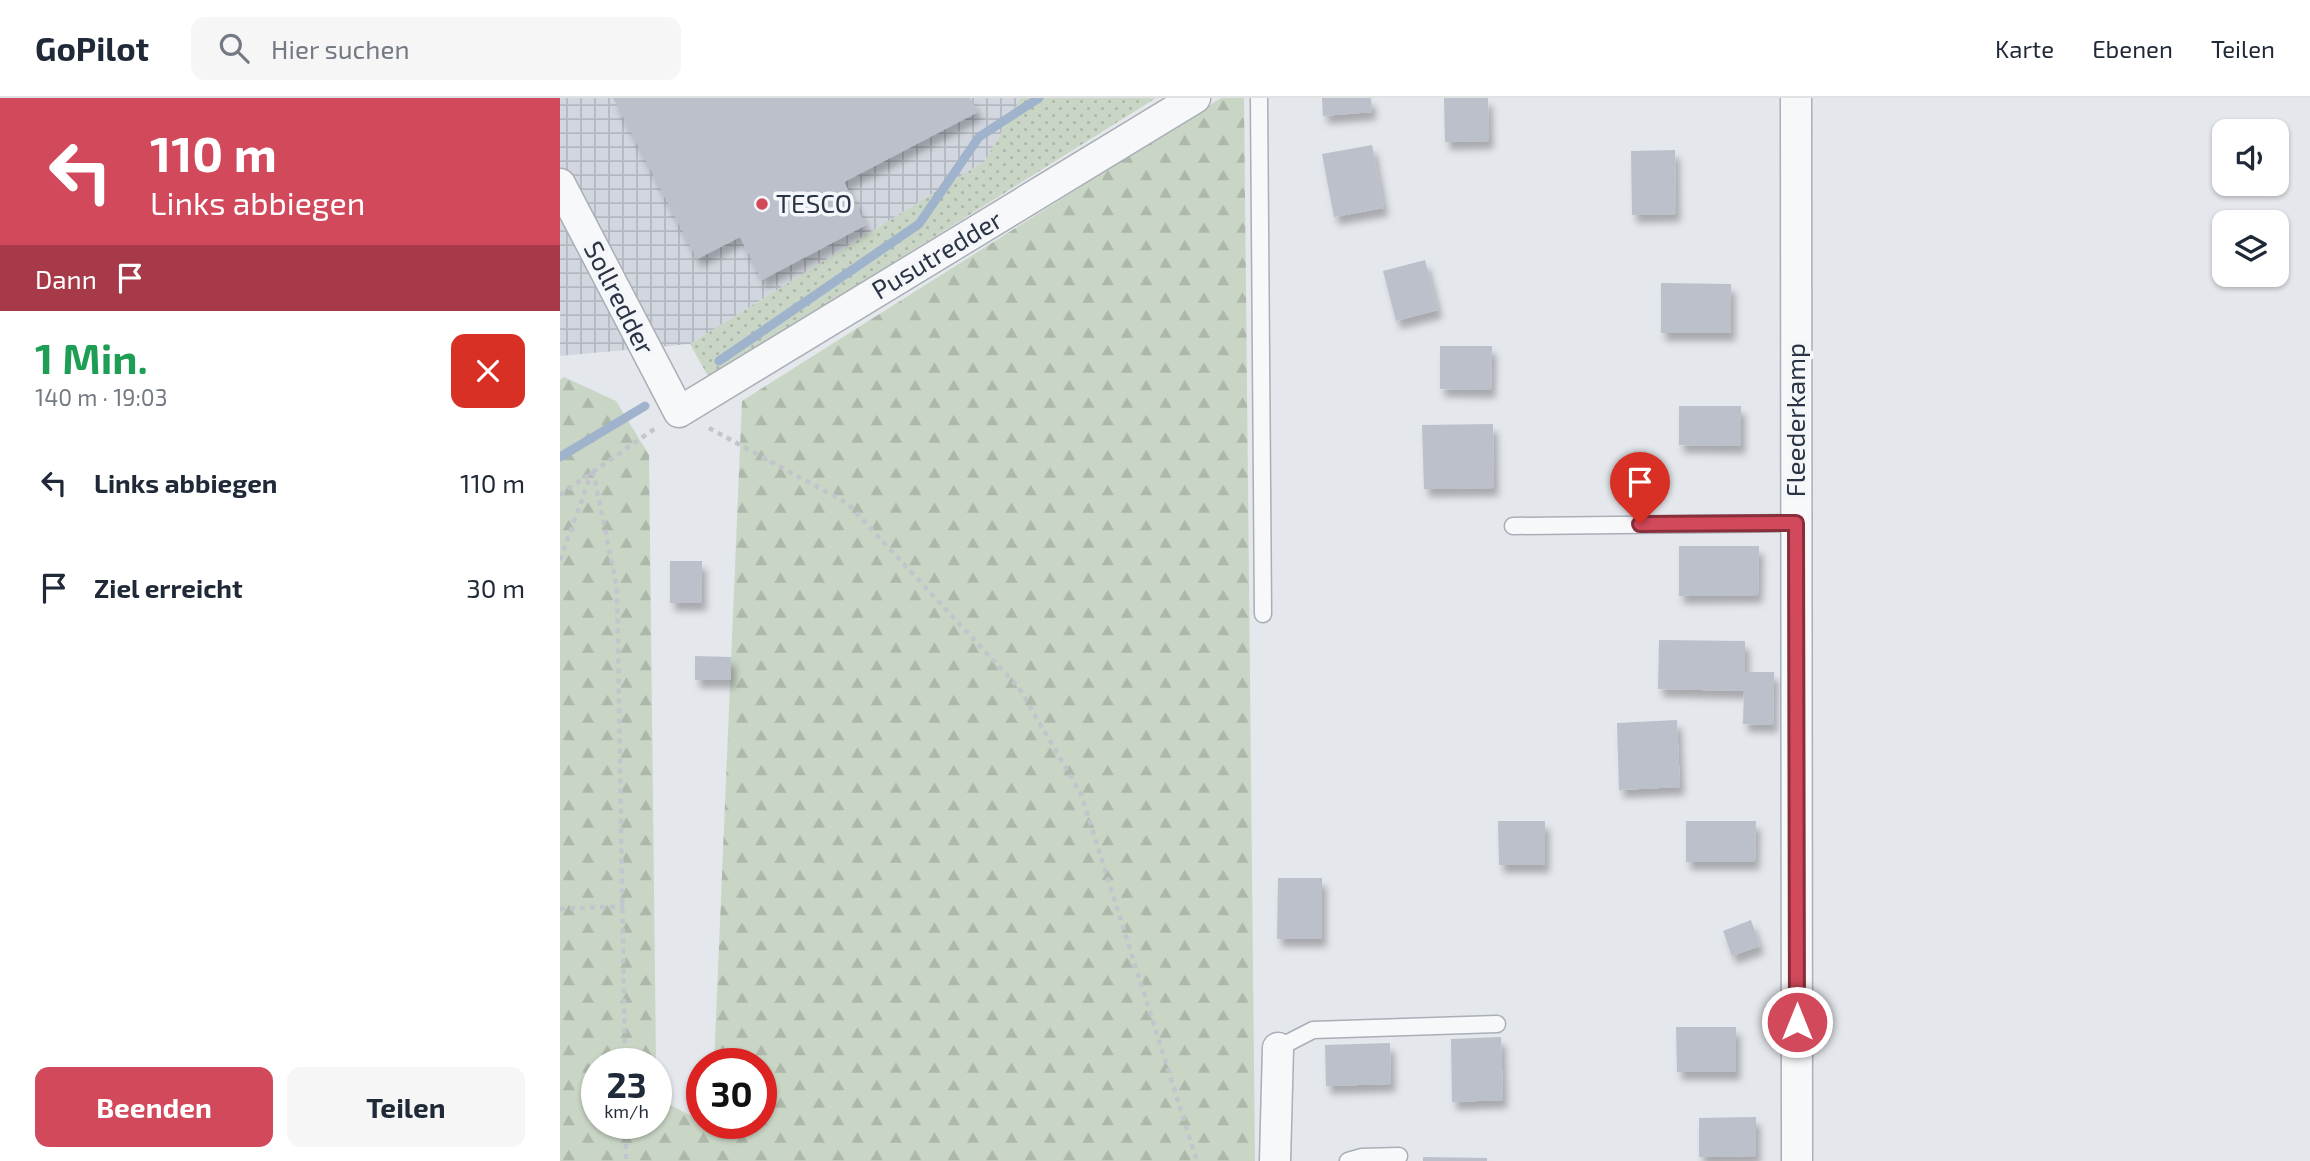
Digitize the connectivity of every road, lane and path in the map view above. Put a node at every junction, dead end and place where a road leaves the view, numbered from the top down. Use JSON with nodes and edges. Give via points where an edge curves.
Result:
{"nodes":[{"id":1,"x":1195,"y":98,"type":"edge"},
{"id":2,"x":1258,"y":98,"type":"edge"},
{"id":3,"x":1796,"y":98,"type":"edge"},
{"id":4,"x":560,"y":184,"type":"edge"},
{"id":5,"x":679,"y":412,"type":"junction"},
{"id":6,"x":593,"y":471,"type":"junction"},
{"id":7,"x":560,"y":495,"type":"edge"},
{"id":8,"x":1796,"y":523,"type":"junction"},
{"id":9,"x":1513,"y":526,"type":"dead end"},
{"id":10,"x":560,"y":560,"type":"edge"},
{"id":11,"x":1263,"y":614,"type":"dead end"},
{"id":12,"x":624,"y":906,"type":"junction"},
{"id":13,"x":560,"y":909,"type":"edge"},
{"id":14,"x":1497,"y":1024,"type":"dead end"},
{"id":15,"x":625,"y":1048,"type":"edge"},
{"id":16,"x":1278,"y":1048,"type":"joint"},
{"id":17,"x":626,"y":1139,"type":"edge"},
{"id":18,"x":1399,"y":1156,"type":"dead end"},
{"id":19,"x":626,"y":1161,"type":"edge"},
{"id":20,"x":1197,"y":1161,"type":"edge"},
{"id":21,"x":1275,"y":1161,"type":"edge"},
{"id":22,"x":1348,"y":1161,"type":"edge"},
{"id":23,"x":1797,"y":1161,"type":"edge"}],
"edges":[{"from":1,"to":5,"type":"street","name":"Pusutredder"},
{"from":2,"to":11,"type":"lane"},
{"from":3,"to":8,"type":"street","name":"Fleederkamp"},
{"from":4,"to":5,"type":"street","name":"Sollredder"},
{"from":5,"to":6,"type":"path"},
{"from":5,"to":20,"type":"path","via":[[847,503],[1019,688],[1081,794]]},
{"from":6,"to":7,"type":"path"},
{"from":6,"to":10,"type":"path"},
{"from":6,"to":12,"type":"path","via":[[617,587]]},
{"from":8,"to":9,"type":"lane"},
{"from":8,"to":23,"type":"street","name":"Fleederkamp"},
{"from":12,"to":13,"type":"path"},
{"from":12,"to":15,"type":"path"},
{"from":14,"to":16,"type":"lane","via":[[1313,1030]]},
{"from":16,"to":21,"type":"street"},
{"from":17,"to":19,"type":"path"},
{"from":18,"to":22,"type":"lane"}]}
